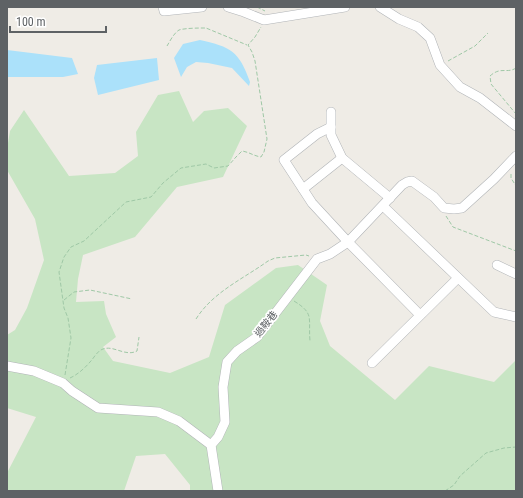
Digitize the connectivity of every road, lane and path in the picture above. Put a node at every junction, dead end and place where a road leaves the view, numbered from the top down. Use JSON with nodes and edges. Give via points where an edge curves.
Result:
{"nodes":[{"id":1,"x":163,"y":7,"type":"edge"},
{"id":2,"x":202,"y":7,"type":"edge"},
{"id":3,"x":228,"y":7,"type":"edge"},
{"id":4,"x":345,"y":7,"type":"edge"},
{"id":5,"x":380,"y":7,"type":"edge"},
{"id":6,"x":264,"y":20,"type":"junction"},
{"id":7,"x":488,"y":33,"type":"dead end"},
{"id":8,"x":248,"y":45,"type":"junction"},
{"id":9,"x":166,"y":46,"type":"dead end"},
{"id":10,"x":440,"y":66,"type":"junction"},
{"id":11,"x":516,"y":68,"type":"edge"},
{"id":12,"x":331,"y":112,"type":"dead end"},
{"id":13,"x":516,"y":114,"type":"edge"},
{"id":14,"x":516,"y":126,"type":"edge"},
{"id":15,"x":331,"y":127,"type":"junction"},
{"id":16,"x":516,"y":156,"type":"edge"},
{"id":17,"x":342,"y":158,"type":"junction"},
{"id":18,"x":509,"y":162,"type":"junction"},
{"id":19,"x":516,"y":186,"type":"edge"},
{"id":20,"x":303,"y":189,"type":"junction"},
{"id":21,"x":390,"y":198,"type":"junction"},
{"id":22,"x":383,"y":206,"type":"junction"},
{"id":23,"x":444,"y":208,"type":"junction"},
{"id":24,"x":348,"y":242,"type":"junction"},
{"id":25,"x":516,"y":251,"type":"edge"},
{"id":26,"x":317,"y":259,"type":"junction"},
{"id":27,"x":497,"y":266,"type":"dead end"},
{"id":28,"x":516,"y":274,"type":"edge"},
{"id":29,"x":458,"y":278,"type":"junction"},
{"id":30,"x":289,"y":297,"type":"junction"},
{"id":31,"x":132,"y":299,"type":"dead end"},
{"id":32,"x":63,"y":300,"type":"junction"},
{"id":33,"x":420,"y":315,"type":"junction"},
{"id":34,"x":516,"y":317,"type":"edge"},
{"id":35,"x":196,"y":319,"type":"dead end"},
{"id":36,"x":139,"y":337,"type":"dead end"},
{"id":37,"x":310,"y":341,"type":"dead end"},
{"id":38,"x":372,"y":363,"type":"dead end"},
{"id":39,"x":7,"y":366,"type":"edge"},
{"id":40,"x":63,"y":383,"type":"junction"},
{"id":41,"x":211,"y":445,"type":"junction"},
{"id":42,"x":516,"y":447,"type":"edge"},
{"id":43,"x":218,"y":491,"type":"edge"},
{"id":44,"x":445,"y":491,"type":"edge"}],
"edges":[{"from":1,"to":2,"type":"lane","via":[[164,11]]},
{"from":3,"to":6,"type":"lane"},
{"from":4,"to":6,"type":"lane"},
{"from":5,"to":10,"type":"lane","via":[[398,19],[418,27],[430,38]]},
{"from":6,"to":8,"type":"path"},
{"from":7,"to":10,"type":"path","via":[[475,46]]},
{"from":8,"to":9,"type":"path","via":[[206,28],[200,28],[179,30]]},
{"from":8,"to":32,"type":"path","via":[[255,61],[267,139],[261,157],[242,152],[228,166],[214,168],[206,164],[182,168],[163,183],[151,197],[126,202],[84,241],[71,247],[67,252],[59,272]]},
{"from":10,"to":14,"type":"lane","via":[[460,87],[480,98]]},
{"from":11,"to":13,"type":"path","via":[[513,71],[495,71],[490,76],[491,84]]},
{"from":12,"to":15,"type":"lane"},
{"from":15,"to":17,"type":"lane","via":[[331,135]]},
{"from":15,"to":20,"type":"lane","via":[[317,134],[284,160]]},
{"from":16,"to":18,"type":"lane"},
{"from":17,"to":20,"type":"lane"},
{"from":17,"to":21,"type":"lane"},
{"from":18,"to":19,"type":"path","via":[[511,178]]},
{"from":18,"to":23,"type":"lane","via":[[462,208]]},
{"from":20,"to":24,"type":"lane","via":[[312,203]]},
{"from":21,"to":22,"type":"lane","name":"過鞍巷"},
{"from":21,"to":23,"type":"lane","name":"過鞍巷","via":[[402,185],[412,181]]},
{"from":22,"to":24,"type":"lane","name":"過鞍巷"},
{"from":22,"to":29,"type":"lane"},
{"from":23,"to":25,"type":"path","via":[[446,218],[453,227]]},
{"from":24,"to":26,"type":"lane","name":"過鞍巷"},
{"from":24,"to":33,"type":"lane"},
{"from":26,"to":30,"type":"lane","name":"過鞍巷"},
{"from":26,"to":35,"type":"path","via":[[306,255],[268,261],[224,289],[206,304]]},
{"from":27,"to":28,"type":"lane"},
{"from":29,"to":33,"type":"lane"},
{"from":29,"to":34,"type":"lane","via":[[494,312]]},
{"from":30,"to":37,"type":"path","via":[[310,315]]},
{"from":30,"to":41,"type":"lane","name":"過鞍巷","via":[[257,337],[226,362],[223,386],[225,422]]},
{"from":31,"to":32,"type":"path","via":[[90,290],[74,292]]},
{"from":32,"to":40,"type":"path","via":[[71,338]]},
{"from":33,"to":38,"type":"lane"},
{"from":36,"to":40,"type":"path","via":[[137,352],[123,353],[104,348],[85,367]]},
{"from":39,"to":40,"type":"lane","via":[[34,371]]},
{"from":40,"to":41,"type":"lane","via":[[98,408],[158,412],[179,421]]},
{"from":41,"to":43,"type":"lane"},
{"from":42,"to":44,"type":"path","via":[[486,453]]}]}
